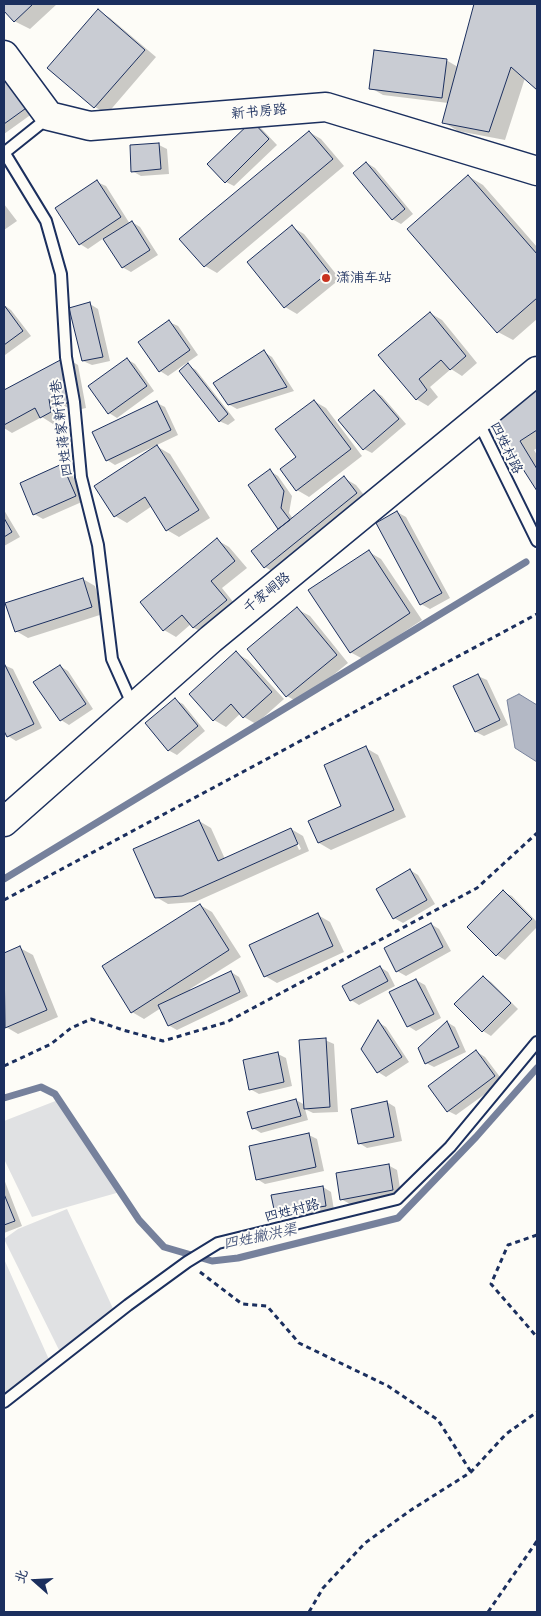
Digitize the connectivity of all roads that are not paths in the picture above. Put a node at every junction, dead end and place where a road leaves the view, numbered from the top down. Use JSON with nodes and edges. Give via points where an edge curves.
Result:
{"nodes":[{"id":1,"x":4,"y":55,"type":"edge"},
{"id":2,"x":49,"y":116,"type":"junction"},
{"id":3,"x":4,"y":152,"type":"edge"},
{"id":4,"x":537,"y":171,"type":"edge"},
{"id":5,"x":537,"y":371,"type":"edge"},
{"id":6,"x":478,"y":420,"type":"junction"},
{"id":7,"x":537,"y":541,"type":"edge"},
{"id":8,"x":134,"y":708,"type":"junction"},
{"id":9,"x":4,"y":822,"type":"edge"},
{"id":10,"x":537,"y":1042,"type":"edge"},
{"id":11,"x":4,"y":1402,"type":"edge"}],
"edges":[{"from":1,"to":2,"type":"main road"},
{"from":2,"to":3,"type":"lane"},
{"from":2,"to":4,"type":"main road","name":"新书房路","via":[[90,126],[326,107]]},
{"from":3,"to":8,"type":"lane","name":"四姓蒋家新村巷","via":[[46,221],[61,274],[66,357],[81,477],[98,545],[112,660]]},
{"from":5,"to":6,"type":"main road","name":"千家峒路"},
{"from":6,"to":7,"type":"lane","name":"四姓村路"},
{"from":6,"to":8,"type":"main road","name":"千家峒路","via":[[212,639]]},
{"from":8,"to":9,"type":"main road","name":"千家峒路"},
{"from":10,"to":11,"type":"lane","name":"四姓村路","via":[[450,1147],[397,1199],[218,1243],[128,1305]]}]}
